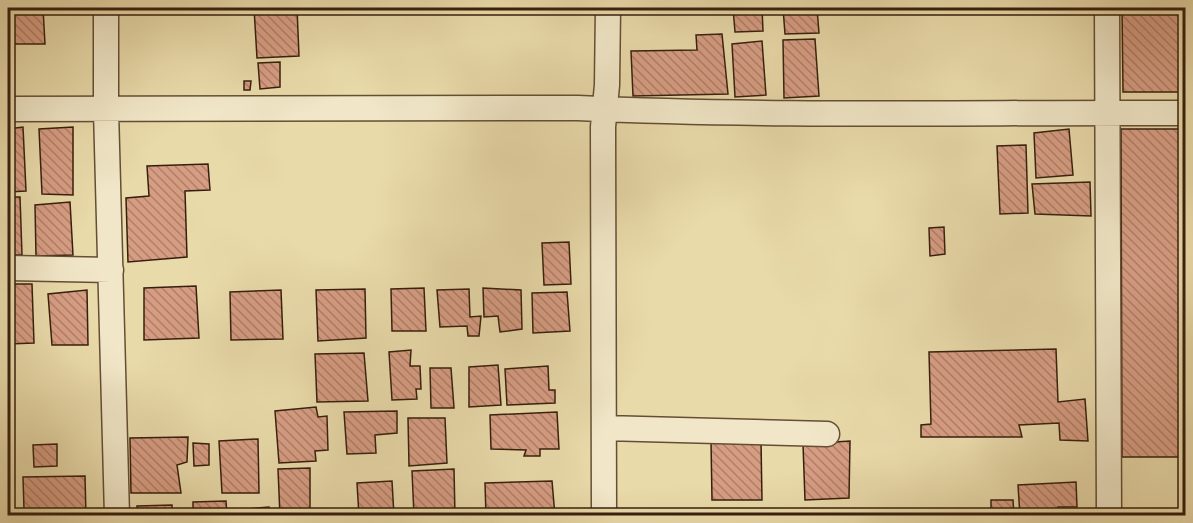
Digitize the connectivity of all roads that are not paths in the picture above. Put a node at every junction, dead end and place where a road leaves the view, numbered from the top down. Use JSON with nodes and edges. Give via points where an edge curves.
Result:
{"nodes":[{"id":1,"x":106,"y":8,"type":"edge"},
{"id":2,"x":608,"y":8,"type":"edge"},
{"id":3,"x":1107,"y":8,"type":"edge"},
{"id":4,"x":8,"y":109,"type":"edge"},
{"id":5,"x":106,"y":110,"type":"junction"},
{"id":6,"x":604,"y":110,"type":"junction"},
{"id":7,"x":1107,"y":112,"type":"junction"},
{"id":8,"x":1185,"y":112,"type":"edge"},
{"id":9,"x":8,"y":268,"type":"edge"},
{"id":10,"x":111,"y":270,"type":"junction"},
{"id":11,"x":604,"y":428,"type":"junction"},
{"id":12,"x":827,"y":434,"type":"dead end"},
{"id":13,"x":117,"y":516,"type":"edge"},
{"id":14,"x":604,"y":516,"type":"edge"},
{"id":15,"x":1108,"y":516,"type":"edge"}],
"edges":[{"from":1,"to":5,"type":"street"},
{"from":2,"to":6,"type":"street"},
{"from":3,"to":7,"type":"street"},
{"from":4,"to":5,"type":"street"},
{"from":5,"to":6,"type":"street"},
{"from":5,"to":10,"type":"street"},
{"from":6,"to":7,"type":"street","via":[[787,114]]},
{"from":6,"to":11,"type":"street"},
{"from":7,"to":8,"type":"street"},
{"from":7,"to":15,"type":"street"},
{"from":9,"to":10,"type":"street"},
{"from":10,"to":13,"type":"street"},
{"from":11,"to":12,"type":"street"},
{"from":11,"to":14,"type":"street"}]}
